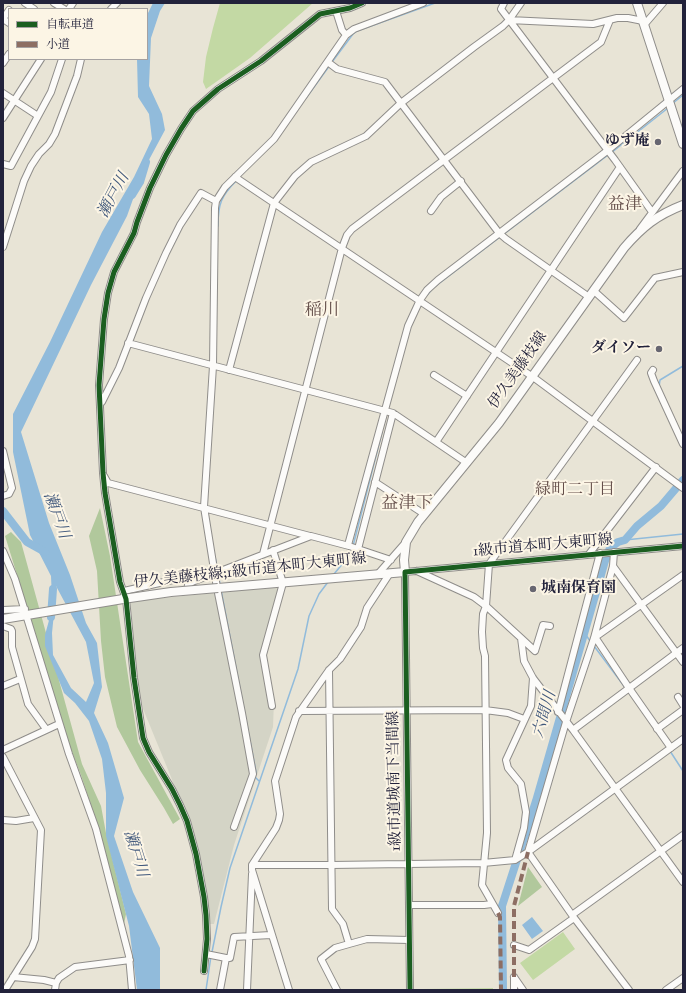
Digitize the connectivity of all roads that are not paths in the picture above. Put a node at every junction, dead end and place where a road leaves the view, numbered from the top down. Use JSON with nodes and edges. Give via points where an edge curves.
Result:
{"nodes":[{"id":1,"x":362,"y":3,"type":"edge"},
{"id":2,"x":423,"y":3,"type":"edge"},
{"id":3,"x":504,"y":3,"type":"edge"},
{"id":4,"x":521,"y":3,"type":"edge"},
{"id":5,"x":637,"y":3,"type":"edge"},
{"id":6,"x":663,"y":3,"type":"edge"},
{"id":7,"x":336,"y":11,"type":"junction"},
{"id":8,"x":509,"y":20,"type":"junction"},
{"id":9,"x":610,"y":20,"type":"junction"},
{"id":10,"x":644,"y":23,"type":"junction"},
{"id":11,"x":346,"y":35,"type":"junction"},
{"id":12,"x":40,"y":60,"type":"edge"},
{"id":13,"x":62,"y":60,"type":"edge"},
{"id":14,"x":81,"y":60,"type":"edge"},
{"id":15,"x":328,"y":63,"type":"junction"},
{"id":16,"x":553,"y":78,"type":"junction"},
{"id":17,"x":683,"y":89,"type":"edge"},
{"id":18,"x":3,"y":93,"type":"edge"},
{"id":19,"x":14,"y":100,"type":"junction"},
{"id":20,"x":669,"y":101,"type":"junction"},
{"id":21,"x":402,"y":103,"type":"junction"},
{"id":22,"x":38,"y":116,"type":"junction"},
{"id":23,"x":3,"y":118,"type":"edge"},
{"id":24,"x":683,"y":144,"type":"edge"},
{"id":25,"x":607,"y":151,"type":"junction"},
{"id":26,"x":444,"y":160,"type":"junction"},
{"id":27,"x":3,"y":164,"type":"edge"},
{"id":28,"x":620,"y":167,"type":"junction"},
{"id":29,"x":683,"y":171,"type":"edge"},
{"id":30,"x":235,"y":177,"type":"junction"},
{"id":31,"x":461,"y":181,"type":"junction"},
{"id":32,"x":216,"y":201,"type":"junction"},
{"id":33,"x":274,"y":203,"type":"junction"},
{"id":34,"x":683,"y":205,"type":"edge"},
{"id":35,"x":432,"y":211,"type":"dead end"},
{"id":36,"x":652,"y":212,"type":"junction"},
{"id":37,"x":499,"y":233,"type":"junction"},
{"id":38,"x":637,"y":233,"type":"junction"},
{"id":39,"x":3,"y":247,"type":"edge"},
{"id":40,"x":342,"y":248,"type":"junction"},
{"id":41,"x":551,"y":271,"type":"junction"},
{"id":42,"x":683,"y":272,"type":"edge"},
{"id":43,"x":591,"y":294,"type":"junction"},
{"id":44,"x":420,"y":300,"type":"junction"},
{"id":45,"x":128,"y":343,"type":"junction"},
{"id":46,"x":496,"y":352,"type":"junction"},
{"id":47,"x":637,"y":360,"type":"dead end"},
{"id":48,"x":213,"y":366,"type":"junction"},
{"id":49,"x":229,"y":370,"type":"junction"},
{"id":50,"x":653,"y":370,"type":"dead end"},
{"id":51,"x":434,"y":375,"type":"dead end"},
{"id":52,"x":533,"y":377,"type":"junction"},
{"id":53,"x":305,"y":390,"type":"junction"},
{"id":54,"x":467,"y":396,"type":"junction"},
{"id":55,"x":101,"y":406,"type":"junction"},
{"id":56,"x":385,"y":411,"type":"junction"},
{"id":57,"x":393,"y":413,"type":"junction"},
{"id":58,"x":593,"y":421,"type":"junction"},
{"id":59,"x":436,"y":442,"type":"junction"},
{"id":60,"x":683,"y":444,"type":"edge"},
{"id":61,"x":3,"y":452,"type":"edge"},
{"id":62,"x":467,"y":463,"type":"junction"},
{"id":63,"x":656,"y":467,"type":"junction"},
{"id":64,"x":103,"y":473,"type":"junction"},
{"id":65,"x":376,"y":482,"type":"junction"},
{"id":66,"x":681,"y":486,"type":"edge"},
{"id":67,"x":3,"y":496,"type":"edge"},
{"id":68,"x":204,"y":507,"type":"junction"},
{"id":69,"x":424,"y":514,"type":"junction"},
{"id":70,"x":271,"y":525,"type":"junction"},
{"id":71,"x":311,"y":536,"type":"junction"},
{"id":72,"x":406,"y":542,"type":"junction"},
{"id":73,"x":349,"y":545,"type":"junction"},
{"id":74,"x":683,"y":546,"type":"edge"},
{"id":75,"x":358,"y":549,"type":"junction"},
{"id":76,"x":272,"y":550,"type":"junction"},
{"id":77,"x":3,"y":551,"type":"edge"},
{"id":78,"x":614,"y":552,"type":"junction"},
{"id":79,"x":600,"y":553,"type":"junction"},
{"id":80,"x":263,"y":554,"type":"junction"},
{"id":81,"x":588,"y":554,"type":"junction"},
{"id":82,"x":391,"y":560,"type":"junction"},
{"id":83,"x":489,"y":564,"type":"junction"},
{"id":84,"x":613,"y":566,"type":"junction"},
{"id":85,"x":415,"y":571,"type":"junction"},
{"id":86,"x":215,"y":572,"type":"junction"},
{"id":87,"x":405,"y":572,"type":"junction"},
{"id":88,"x":378,"y":574,"type":"junction"},
{"id":89,"x":390,"y":574,"type":"junction"},
{"id":90,"x":683,"y":575,"type":"edge"},
{"id":91,"x":283,"y":583,"type":"junction"},
{"id":92,"x":217,"y":588,"type":"junction"},
{"id":93,"x":187,"y":591,"type":"junction"},
{"id":94,"x":125,"y":595,"type":"junction"},
{"id":95,"x":641,"y":605,"type":"junction"},
{"id":96,"x":486,"y":606,"type":"junction"},
{"id":97,"x":3,"y":610,"type":"edge"},
{"id":98,"x":26,"y":613,"type":"junction"},
{"id":99,"x":3,"y":620,"type":"edge"},
{"id":100,"x":3,"y":626,"type":"edge"},
{"id":101,"x":550,"y":626,"type":"dead end"},
{"id":102,"x":595,"y":637,"type":"junction"},
{"id":103,"x":521,"y":638,"type":"junction"},
{"id":104,"x":683,"y":648,"type":"edge"},
{"id":105,"x":677,"y":653,"type":"junction"},
{"id":106,"x":683,"y":662,"type":"edge"},
{"id":107,"x":328,"y":670,"type":"junction"},
{"id":108,"x":533,"y":678,"type":"junction"},
{"id":109,"x":20,"y":679,"type":"junction"},
{"id":110,"x":3,"y":686,"type":"edge"},
{"id":111,"x":629,"y":688,"type":"junction"},
{"id":112,"x":678,"y":697,"type":"dead end"},
{"id":113,"x":683,"y":705,"type":"edge"},
{"id":114,"x":272,"y":706,"type":"dead end"},
{"id":115,"x":485,"y":710,"type":"junction"},
{"id":116,"x":683,"y":710,"type":"edge"},
{"id":117,"x":299,"y":711,"type":"junction"},
{"id":118,"x":407,"y":711,"type":"junction"},
{"id":119,"x":329,"y":712,"type":"junction"},
{"id":120,"x":558,"y":712,"type":"junction"},
{"id":121,"x":524,"y":719,"type":"junction"},
{"id":122,"x":566,"y":722,"type":"junction"},
{"id":123,"x":59,"y":724,"type":"junction"},
{"id":124,"x":657,"y":728,"type":"junction"},
{"id":125,"x":46,"y":729,"type":"junction"},
{"id":126,"x":573,"y":730,"type":"junction"},
{"id":127,"x":683,"y":739,"type":"edge"},
{"id":128,"x":671,"y":748,"type":"junction"},
{"id":129,"x":3,"y":750,"type":"edge"},
{"id":130,"x":3,"y":757,"type":"edge"},
{"id":131,"x":616,"y":789,"type":"junction"},
{"id":132,"x":34,"y":818,"type":"junction"},
{"id":133,"x":3,"y":820,"type":"edge"},
{"id":134,"x":234,"y":827,"type":"dead end"},
{"id":135,"x":683,"y":835,"type":"edge"},
{"id":136,"x":528,"y":852,"type":"junction"},
{"id":137,"x":660,"y":852,"type":"junction"},
{"id":138,"x":515,"y":860,"type":"junction"},
{"id":139,"x":484,"y":863,"type":"junction"},
{"id":140,"x":408,"y":864,"type":"junction"},
{"id":141,"x":331,"y":865,"type":"junction"},
{"id":142,"x":252,"y":867,"type":"junction"},
{"id":143,"x":683,"y":882,"type":"edge"},
{"id":144,"x":492,"y":904,"type":"junction"},
{"id":145,"x":409,"y":905,"type":"junction"},
{"id":146,"x":498,"y":913,"type":"dead end"},
{"id":147,"x":573,"y":917,"type":"junction"},
{"id":148,"x":271,"y":935,"type":"junction"},
{"id":149,"x":249,"y":936,"type":"junction"},
{"id":150,"x":409,"y":940,"type":"junction"},
{"id":151,"x":348,"y":944,"type":"junction"},
{"id":152,"x":514,"y":945,"type":"dead end"},
{"id":153,"x":206,"y":954,"type":"junction"},
{"id":154,"x":226,"y":958,"type":"junction"},
{"id":155,"x":130,"y":960,"type":"junction"},
{"id":156,"x":204,"y":971,"type":"dead end"},
{"id":157,"x":13,"y":977,"type":"junction"},
{"id":158,"x":683,"y":978,"type":"edge"},
{"id":159,"x":56,"y":983,"type":"junction"},
{"id":160,"x":6,"y":990,"type":"edge"},
{"id":161,"x":55,"y":990,"type":"edge"},
{"id":162,"x":132,"y":990,"type":"edge"},
{"id":163,"x":220,"y":990,"type":"edge"},
{"id":164,"x":247,"y":990,"type":"edge"},
{"id":165,"x":289,"y":990,"type":"edge"},
{"id":166,"x":337,"y":990,"type":"edge"},
{"id":167,"x":410,"y":990,"type":"edge"},
{"id":168,"x":514,"y":990,"type":"edge"},
{"id":169,"x":524,"y":990,"type":"edge"},
{"id":170,"x":629,"y":990,"type":"edge"},
{"id":171,"x":666,"y":990,"type":"edge"}],
"edges":[{"from":1,"to":7,"type":"street"},
{"from":2,"to":11,"type":"street","via":[[354,29]]},
{"from":3,"to":8,"type":"street","via":[[500,9]]},
{"from":4,"to":8,"type":"street"},
{"from":5,"to":10,"type":"main road"},
{"from":6,"to":10,"type":"street"},
{"from":7,"to":11,"type":"street"},
{"from":7,"to":55,"type":"street","via":[[320,14],[261,61],[202,101],[180,129],[150,188],[134,233],[109,285],[99,385]]},
{"from":8,"to":9,"type":"street","via":[[593,24]]},
{"from":8,"to":16,"type":"street"},
{"from":8,"to":21,"type":"street"},
{"from":9,"to":10,"type":"street","via":[[628,18]]},
{"from":9,"to":16,"type":"street","via":[[601,42]]},
{"from":10,"to":20,"type":"main road"},
{"from":11,"to":15,"type":"street"},
{"from":12,"to":19,"type":"street"},
{"from":13,"to":22,"type":"street","via":[[51,92]]},
{"from":14,"to":39,"type":"street","via":[[55,134],[35,160],[24,181]]},
{"from":15,"to":21,"type":"street","via":[[337,69],[385,82]]},
{"from":15,"to":30,"type":"street","via":[[274,139]]},
{"from":16,"to":25,"type":"street"},
{"from":16,"to":26,"type":"street"},
{"from":17,"to":20,"type":"street"},
{"from":18,"to":19,"type":"street"},
{"from":19,"to":22,"type":"street"},
{"from":19,"to":23,"type":"street"},
{"from":20,"to":24,"type":"main road"},
{"from":20,"to":25,"type":"street"},
{"from":21,"to":26,"type":"street"},
{"from":21,"to":33,"type":"street","via":[[366,136],[307,165]]},
{"from":22,"to":27,"type":"street","via":[[11,166]]},
{"from":25,"to":28,"type":"street"},
{"from":25,"to":37,"type":"street"},
{"from":26,"to":31,"type":"street"},
{"from":26,"to":40,"type":"street","via":[[352,229]]},
{"from":28,"to":36,"type":"street"},
{"from":28,"to":41,"type":"street"},
{"from":29,"to":36,"type":"street"},
{"from":30,"to":32,"type":"street","via":[[225,186]]},
{"from":30,"to":33,"type":"street"},
{"from":31,"to":35,"type":"street","via":[[441,197]]},
{"from":31,"to":37,"type":"street"},
{"from":32,"to":45,"type":"street","via":[[201,193],[180,225]]},
{"from":32,"to":48,"type":"street"},
{"from":33,"to":40,"type":"street"},
{"from":33,"to":49,"type":"street"},
{"from":34,"to":38,"type":"main road","name":"伊久美藤枝線","via":[[650,222]]},
{"from":36,"to":38,"type":"street"},
{"from":37,"to":41,"type":"street"},
{"from":37,"to":44,"type":"street","via":[[438,280]]},
{"from":38,"to":43,"type":"main road","name":"伊久美藤枝線"},
{"from":40,"to":44,"type":"street"},
{"from":40,"to":53,"type":"street"},
{"from":41,"to":43,"type":"street"},
{"from":41,"to":46,"type":"street"},
{"from":42,"to":43,"type":"street","via":[[655,278],[624,318]]},
{"from":43,"to":52,"type":"main road","name":"伊久美藤枝線"},
{"from":44,"to":46,"type":"street"},
{"from":44,"to":56,"type":"street","via":[[403,339]]},
{"from":45,"to":48,"type":"street"},
{"from":45,"to":55,"type":"street"},
{"from":46,"to":52,"type":"street"},
{"from":46,"to":54,"type":"street"},
{"from":47,"to":58,"type":"street"},
{"from":48,"to":49,"type":"street"},
{"from":48,"to":68,"type":"street"},
{"from":49,"to":53,"type":"street"},
{"from":50,"to":60,"type":"street","via":[[654,381]]},
{"from":51,"to":54,"type":"street"},
{"from":52,"to":58,"type":"street"},
{"from":52,"to":62,"type":"main road","name":"伊久美藤枝線"},
{"from":53,"to":56,"type":"street"},
{"from":53,"to":70,"type":"street"},
{"from":54,"to":59,"type":"street"},
{"from":55,"to":64,"type":"street"},
{"from":56,"to":57,"type":"street"},
{"from":56,"to":73,"type":"street"},
{"from":57,"to":59,"type":"street"},
{"from":57,"to":65,"type":"street"},
{"from":58,"to":63,"type":"street"},
{"from":58,"to":83,"type":"street"},
{"from":59,"to":62,"type":"street"},
{"from":61,"to":67,"type":"street","via":[[12,488],[9,494]]},
{"from":62,"to":69,"type":"main road","name":"伊久美藤枝線"},
{"from":63,"to":66,"type":"street"},
{"from":63,"to":81,"type":"street"},
{"from":64,"to":68,"type":"street","via":[[108,483]]},
{"from":64,"to":94,"type":"street","via":[[120,582]]},
{"from":65,"to":69,"type":"street"},
{"from":65,"to":75,"type":"street"},
{"from":68,"to":70,"type":"street"},
{"from":68,"to":86,"type":"street"},
{"from":69,"to":72,"type":"main road","name":"伊久美藤枝線"},
{"from":70,"to":71,"type":"street"},
{"from":70,"to":80,"type":"street"},
{"from":71,"to":73,"type":"street"},
{"from":71,"to":76,"type":"street"},
{"from":72,"to":82,"type":"street"},
{"from":72,"to":87,"type":"main road","name":"伊久美藤枝線"},
{"from":73,"to":75,"type":"street"},
{"from":74,"to":78,"type":"street","name":"1級市道本町大東町線"},
{"from":75,"to":82,"type":"street"},
{"from":76,"to":80,"type":"street"},
{"from":76,"to":91,"type":"street"},
{"from":77,"to":98,"type":"street"},
{"from":78,"to":79,"type":"street","name":"1級市道本町大東町線"},
{"from":78,"to":84,"type":"street"},
{"from":79,"to":81,"type":"street","name":"1級市道本町大東町線"},
{"from":79,"to":120,"type":"street"},
{"from":80,"to":86,"type":"street"},
{"from":81,"to":83,"type":"street","name":"1級市道本町大東町線"},
{"from":82,"to":88,"type":"street"},
{"from":83,"to":85,"type":"street","name":"1級市道本町大東町線"},
{"from":83,"to":96,"type":"street"},
{"from":84,"to":95,"type":"street"},
{"from":84,"to":102,"type":"street"},
{"from":85,"to":87,"type":"street","name":"1級市道本町大東町線"},
{"from":85,"to":96,"type":"street","via":[[474,597]]},
{"from":86,"to":92,"type":"street"},
{"from":86,"to":93,"type":"street","via":[[192,582],[188,585]]},
{"from":86,"to":94,"type":"street"},
{"from":87,"to":89,"type":"main road","name":"伊久美藤枝線;1級市道本町大東町線"},
{"from":87,"to":118,"type":"street","name":"1級市道城南下当間線"},
{"from":88,"to":89,"type":"main road","name":"伊久美藤枝線;1級市道本町大東町線"},
{"from":88,"to":91,"type":"main road","name":"伊久美藤枝線;1級市道本町大東町線"},
{"from":89,"to":107,"type":"street","via":[[368,608],[361,627],[340,659]]},
{"from":90,"to":95,"type":"street"},
{"from":91,"to":92,"type":"main road","name":"伊久美藤枝線;1級市道本町大東町線"},
{"from":91,"to":114,"type":"street","via":[[263,655]]},
{"from":92,"to":93,"type":"main road","name":"伊久美藤枝線;1級市道本町大東町線","bridge":true},
{"from":92,"to":134,"type":"street","via":[[253,774]]},
{"from":93,"to":94,"type":"main road","name":"伊久美藤枝線;1級市道本町大東町線","bridge":true},
{"from":94,"to":98,"type":"main road","name":"伊久美藤枝線;1級市道本町大東町線"},
{"from":94,"to":153,"type":"street","via":[[143,738],[180,805],[196,854],[204,897]]},
{"from":95,"to":102,"type":"street"},
{"from":95,"to":105,"type":"street"},
{"from":96,"to":103,"type":"street"},
{"from":96,"to":115,"type":"street","via":[[482,632],[485,656]]},
{"from":97,"to":98,"type":"street"},
{"from":98,"to":99,"type":"main road","name":"伊久美藤枝線;1級市道本町大東町線"},
{"from":98,"to":123,"type":"street"},
{"from":100,"to":109,"type":"street","via":[[12,631],[12,647]]},
{"from":101,"to":103,"type":"street","via":[[543,625],[535,651]]},
{"from":102,"to":111,"type":"street"},
{"from":102,"to":122,"type":"street"},
{"from":103,"to":108,"type":"street","via":[[524,661]]},
{"from":104,"to":105,"type":"street"},
{"from":105,"to":106,"type":"street"},
{"from":105,"to":111,"type":"street"},
{"from":107,"to":117,"type":"street"},
{"from":107,"to":119,"type":"street"},
{"from":108,"to":120,"type":"street"},
{"from":108,"to":121,"type":"street","via":[[531,706]]},
{"from":109,"to":110,"type":"street"},
{"from":109,"to":125,"type":"street","via":[[32,710]]},
{"from":111,"to":124,"type":"street"},
{"from":111,"to":126,"type":"street"},
{"from":112,"to":113,"type":"street"},
{"from":115,"to":118,"type":"street"},
{"from":115,"to":121,"type":"street","via":[[508,713]]},
{"from":115,"to":139,"type":"street","via":[[487,833]]},
{"from":116,"to":124,"type":"street"},
{"from":117,"to":119,"type":"street"},
{"from":117,"to":142,"type":"street","via":[[275,781],[279,820],[274,833]]},
{"from":118,"to":119,"type":"street"},
{"from":118,"to":140,"type":"street","name":"1級市道城南下当間線"},
{"from":119,"to":141,"type":"street"},
{"from":120,"to":122,"type":"street"},
{"from":121,"to":138,"type":"street","via":[[506,760],[508,768],[521,784],[526,812]]},
{"from":122,"to":126,"type":"street"},
{"from":122,"to":136,"type":"street"},
{"from":123,"to":125,"type":"street"},
{"from":123,"to":155,"type":"street","via":[[96,829]]},
{"from":124,"to":128,"type":"street"},
{"from":125,"to":129,"type":"street"},
{"from":126,"to":131,"type":"street"},
{"from":127,"to":128,"type":"street"},
{"from":128,"to":131,"type":"street"},
{"from":130,"to":132,"type":"street"},
{"from":131,"to":136,"type":"street"},
{"from":131,"to":137,"type":"street"},
{"from":132,"to":133,"type":"street"},
{"from":132,"to":157,"type":"street","via":[[41,830],[35,939]]},
{"from":135,"to":137,"type":"street"},
{"from":136,"to":138,"type":"street"},
{"from":136,"to":147,"type":"street"},
{"from":137,"to":143,"type":"street"},
{"from":137,"to":147,"type":"street"},
{"from":138,"to":139,"type":"street"},
{"from":139,"to":140,"type":"street"},
{"from":139,"to":144,"type":"street","via":[[482,885]]},
{"from":140,"to":141,"type":"street"},
{"from":140,"to":145,"type":"street","name":"1級市道城南下当間線"},
{"from":141,"to":142,"type":"street"},
{"from":141,"to":151,"type":"street","via":[[332,910],[343,924]]},
{"from":142,"to":148,"type":"street"},
{"from":142,"to":149,"type":"street"},
{"from":144,"to":145,"type":"street"},
{"from":144,"to":146,"type":"street"},
{"from":145,"to":150,"type":"street","name":"1級市道城南下当間線"},
{"from":147,"to":152,"type":"street","via":[[529,950]]},
{"from":147,"to":170,"type":"street"},
{"from":148,"to":149,"type":"street"},
{"from":148,"to":165,"type":"street"},
{"from":149,"to":154,"type":"street","via":[[234,937],[230,958]]},
{"from":149,"to":164,"type":"street"},
{"from":150,"to":151,"type":"street","via":[[367,939]]},
{"from":150,"to":167,"type":"street","name":"1級市道城南下当間線"},
{"from":151,"to":166,"type":"street","via":[[335,948],[321,959]]},
{"from":153,"to":154,"type":"street"},
{"from":153,"to":156,"type":"street"},
{"from":154,"to":163,"type":"street"},
{"from":155,"to":159,"type":"street","via":[[75,967]]},
{"from":155,"to":162,"type":"street"},
{"from":157,"to":159,"type":"street"},
{"from":157,"to":160,"type":"street"},
{"from":158,"to":171,"type":"street"},
{"from":159,"to":161,"type":"street"},
{"from":168,"to":169,"type":"street","via":[[514,977]]}]}
